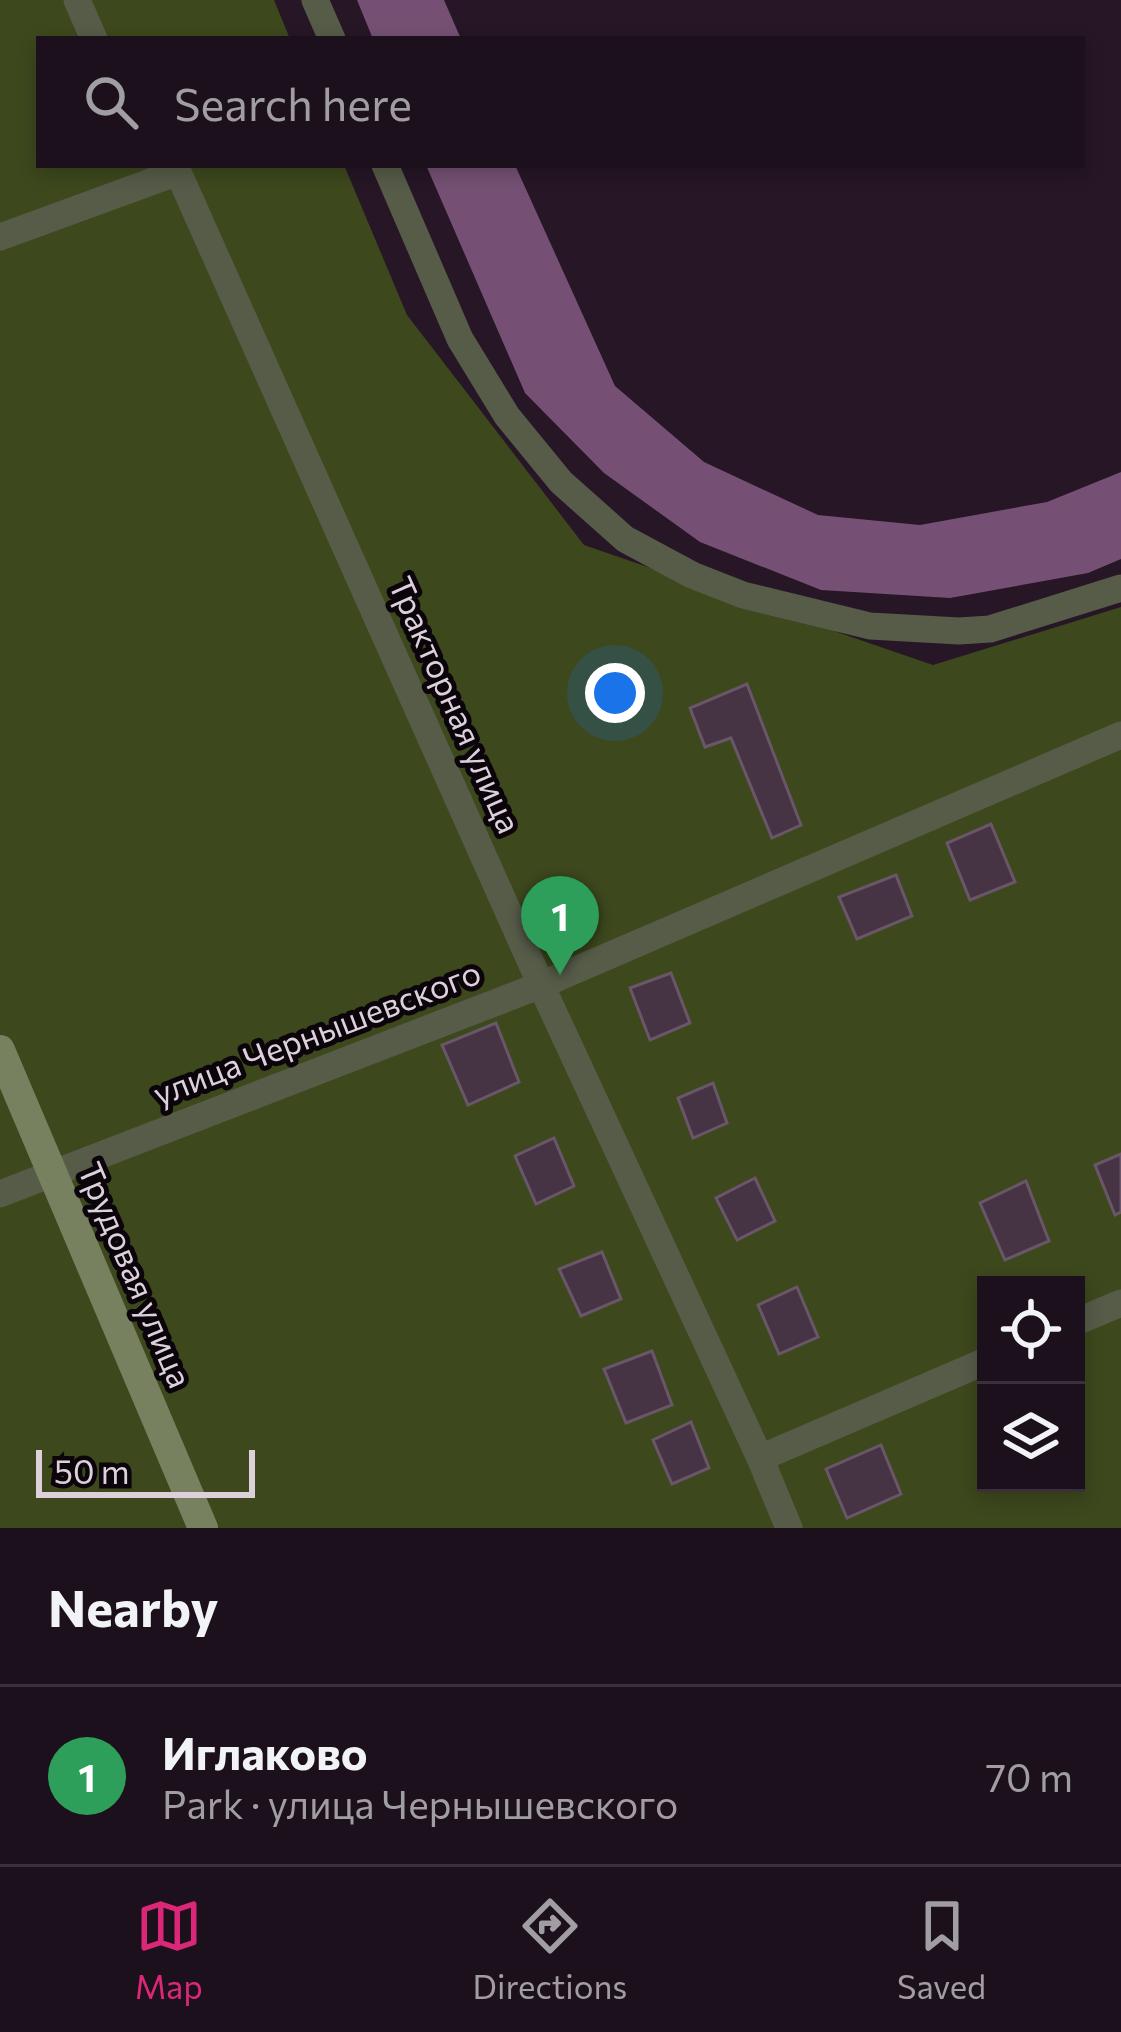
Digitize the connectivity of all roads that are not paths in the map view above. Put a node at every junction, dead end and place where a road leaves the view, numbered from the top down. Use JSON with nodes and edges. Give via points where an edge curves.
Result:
{"nodes":[{"id":1,"x":77,"y":0,"type":"edge"},
{"id":2,"x":316,"y":0,"type":"edge"},
{"id":3,"x":93,"y":36,"type":"edge"},
{"id":4,"x":331,"y":36,"type":"edge"},
{"id":5,"x":175,"y":168,"type":"edge"},
{"id":6,"x":386,"y":168,"type":"edge"},
{"id":7,"x":0,"y":237,"type":"edge"},
{"id":8,"x":1121,"y":588,"type":"edge"},
{"id":9,"x":1121,"y":735,"type":"edge"},
{"id":10,"x":541,"y":985,"type":"junction"},
{"id":11,"x":0,"y":1050,"type":"edge"},
{"id":12,"x":53,"y":1172,"type":"junction"},
{"id":13,"x":0,"y":1194,"type":"edge"},
{"id":14,"x":1121,"y":1303,"type":"edge"},
{"id":15,"x":1085,"y":1318,"type":"edge"},
{"id":16,"x":977,"y":1365,"type":"edge"},
{"id":17,"x":760,"y":1458,"type":"junction"},
{"id":18,"x":203,"y":1528,"type":"edge"},
{"id":19,"x":789,"y":1528,"type":"edge"}],
"edges":[{"from":1,"to":3,"type":"street"},
{"from":2,"to":4,"type":"street"},
{"from":5,"to":7,"type":"street"},
{"from":5,"to":10,"type":"street","name":"Тракторная улица"},
{"from":6,"to":8,"type":"street","via":[[460,340],[507,416],[561,482],[625,539],[742,595],[870,626],[990,629]]},
{"from":9,"to":10,"type":"street","name":"улица Чернышевского"},
{"from":10,"to":12,"type":"street","name":"улица Чернышевского"},
{"from":10,"to":17,"type":"street","name":"Тракторная улица"},
{"from":11,"to":12,"type":"street","name":"Трудовая улица"},
{"from":12,"to":13,"type":"street","name":"улица Чернышевского"},
{"from":12,"to":18,"type":"street","name":"Трудовая улица"},
{"from":14,"to":15,"type":"street"},
{"from":16,"to":17,"type":"street"},
{"from":17,"to":19,"type":"street","name":"Тракторная улица"}]}
